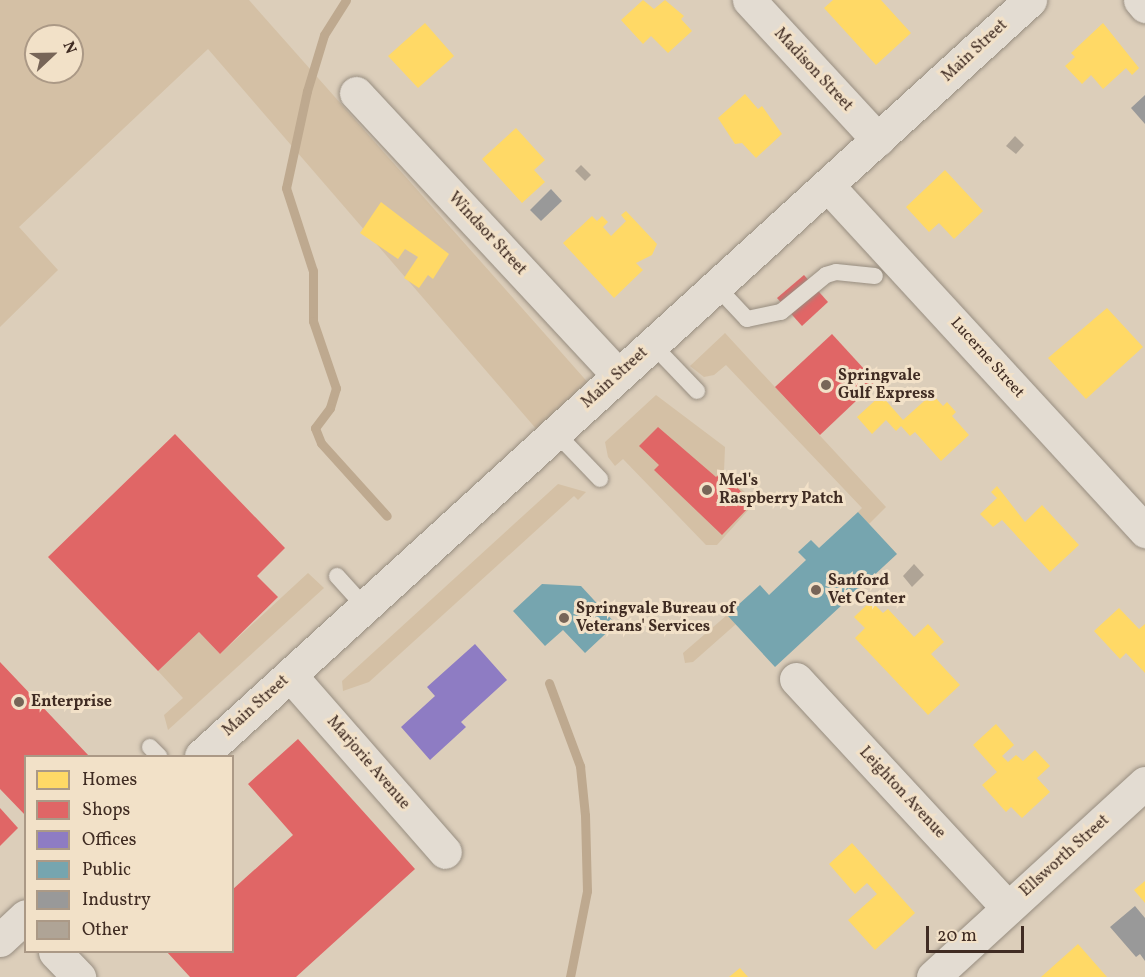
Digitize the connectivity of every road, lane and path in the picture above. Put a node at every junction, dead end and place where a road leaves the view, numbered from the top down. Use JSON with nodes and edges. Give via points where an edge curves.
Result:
{"nodes":[{"id":1,"x":749,"y":0,"type":"edge"},
{"id":2,"x":1030,"y":0,"type":"edge"},
{"id":3,"x":1140,"y":0,"type":"edge"},
{"id":4,"x":1145,"y":6,"type":"edge"},
{"id":5,"x":356,"y":93,"type":"dead end"},
{"id":6,"x":878,"y":140,"type":"junction"},
{"id":7,"x":828,"y":186,"type":"junction"},
{"id":8,"x":885,"y":267,"type":"junction"},
{"id":9,"x":716,"y":286,"type":"junction"},
{"id":10,"x":750,"y":323,"type":"dead end"},
{"id":11,"x":652,"y":344,"type":"junction"},
{"id":12,"x":618,"y":375,"type":"junction"},
{"id":13,"x":697,"y":391,"type":"dead end"},
{"id":14,"x":555,"y":432,"type":"junction"},
{"id":15,"x":600,"y":479,"type":"dead end"},
{"id":16,"x":1145,"y":531,"type":"edge"},
{"id":17,"x":337,"y":576,"type":"dead end"},
{"id":18,"x":365,"y":607,"type":"junction"},
{"id":19,"x":290,"y":675,"type":"junction"},
{"id":20,"x":796,"y":679,"type":"dead end"},
{"id":21,"x":202,"y":755,"type":"edge"},
{"id":22,"x":1145,"y":783,"type":"edge"},
{"id":23,"x":445,"y":852,"type":"dead end"},
{"id":24,"x":1008,"y":908,"type":"junction"},
{"id":25,"x":57,"y":953,"type":"edge"},
{"id":26,"x":79,"y":977,"type":"edge"},
{"id":27,"x":933,"y":977,"type":"edge"}],
"edges":[{"from":1,"to":6,"type":"street","name":"Madison Street"},
{"from":2,"to":6,"type":"street","name":"Main Street"},
{"from":3,"to":4,"type":"street"},
{"from":5,"to":12,"type":"street","name":"Windsor Street"},
{"from":6,"to":7,"type":"street","name":"Main Street"},
{"from":7,"to":8,"type":"street","name":"Lucerne Street"},
{"from":7,"to":9,"type":"street","name":"Main Street"},
{"from":8,"to":9,"type":"lane","via":[[826,274],[781,312],[747,320]]},
{"from":8,"to":10,"type":"lane","via":[[824,288],[781,323]]},
{"from":8,"to":16,"type":"street","name":"Lucerne Street"},
{"from":9,"to":11,"type":"street","name":"Main Street"},
{"from":11,"to":12,"type":"street","name":"Main Street"},
{"from":11,"to":13,"type":"lane"},
{"from":12,"to":14,"type":"street","name":"Main Street"},
{"from":14,"to":15,"type":"lane"},
{"from":14,"to":18,"type":"street","name":"Main Street"},
{"from":17,"to":18,"type":"lane"},
{"from":18,"to":19,"type":"street","name":"Main Street"},
{"from":19,"to":21,"type":"street","name":"Main Street"},
{"from":19,"to":23,"type":"street","name":"Marjorie Avenue","via":[[349,727]]},
{"from":20,"to":24,"type":"street","name":"Leighton Avenue"},
{"from":22,"to":24,"type":"street","name":"Ellsworth Street"},
{"from":24,"to":27,"type":"street","name":"Ellsworth Street"},
{"from":25,"to":26,"type":"street"}]}
